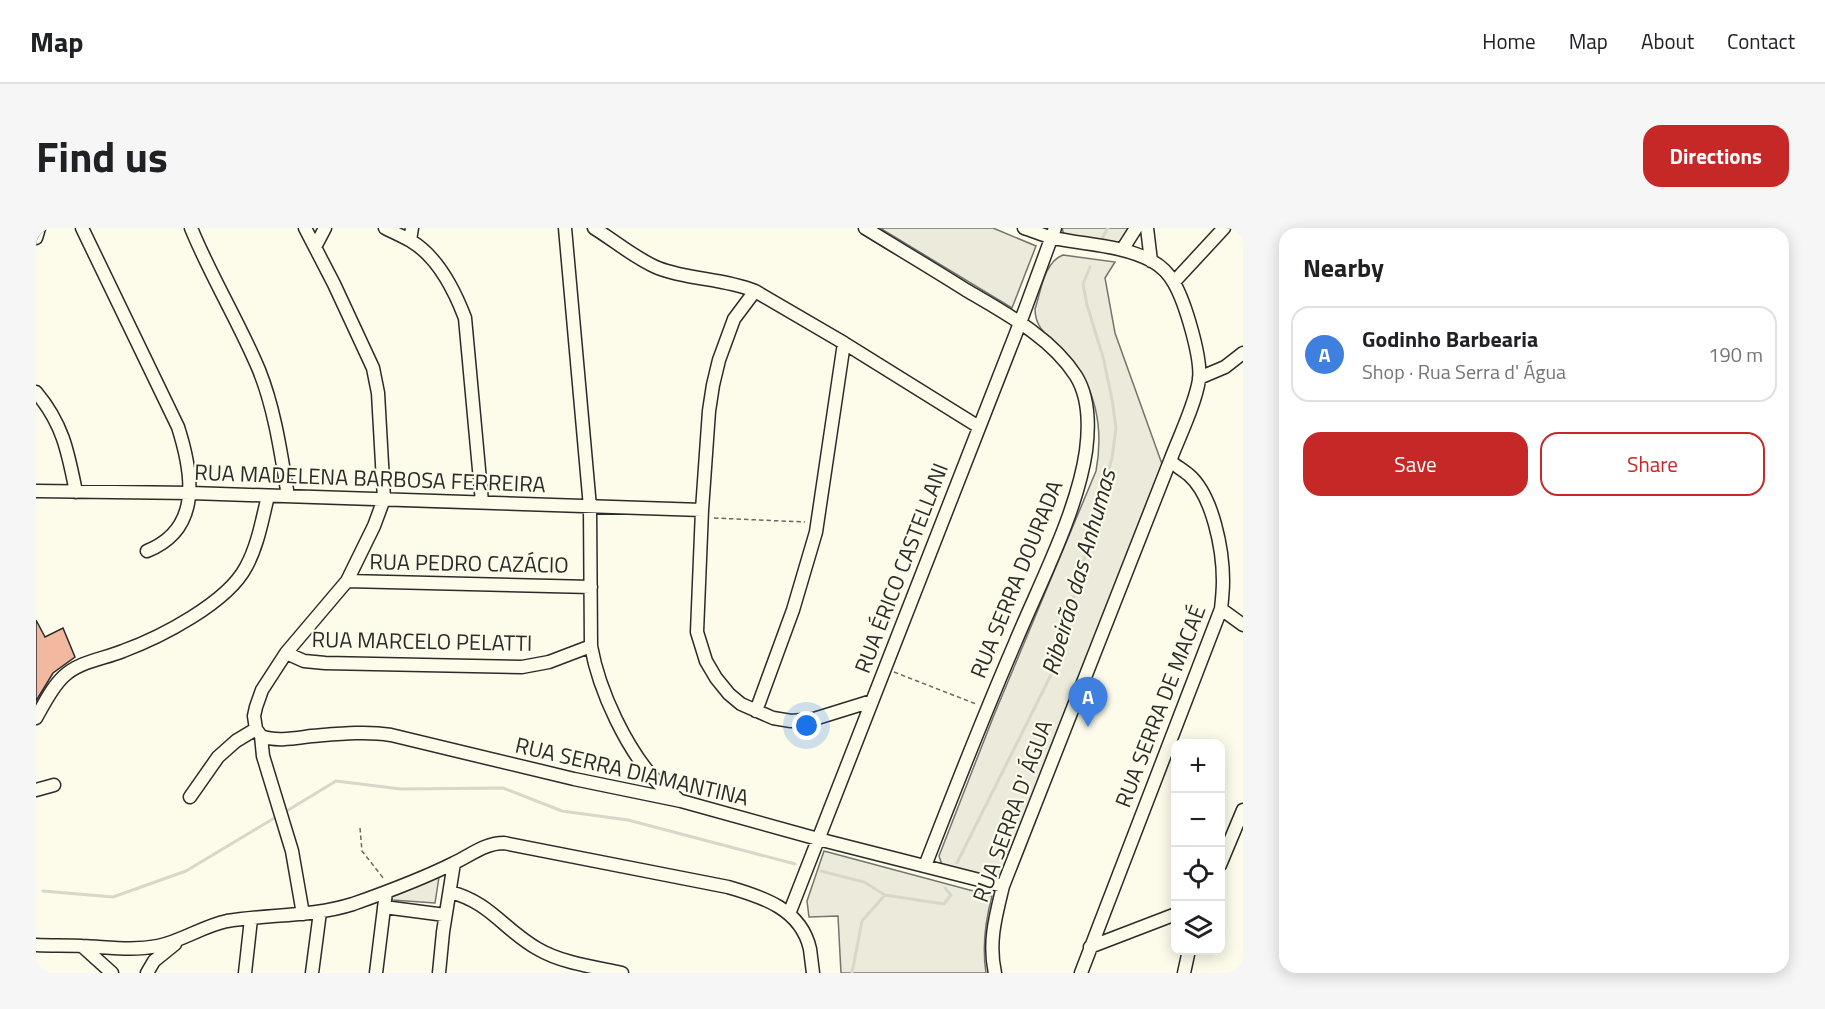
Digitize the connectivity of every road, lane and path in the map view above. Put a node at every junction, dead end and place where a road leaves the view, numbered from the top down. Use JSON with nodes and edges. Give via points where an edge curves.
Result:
{"nodes":[{"id":1,"x":39,"y":228,"type":"edge"},
{"id":2,"x":191,"y":228,"type":"edge"},
{"id":3,"x":305,"y":228,"type":"edge"},
{"id":4,"x":325,"y":228,"type":"edge"},
{"id":5,"x":385,"y":228,"type":"edge"},
{"id":6,"x":565,"y":228,"type":"edge"},
{"id":7,"x":594,"y":228,"type":"edge"},
{"id":8,"x":865,"y":228,"type":"edge"},
{"id":9,"x":1024,"y":228,"type":"edge"},
{"id":10,"x":1136,"y":228,"type":"edge"},
{"id":11,"x":1147,"y":228,"type":"edge"},
{"id":12,"x":1224,"y":228,"type":"edge"},
{"id":13,"x":82,"y":231,"type":"edge"},
{"id":14,"x":1053,"y":233,"type":"edge"},
{"id":15,"x":411,"y":234,"type":"edge"},
{"id":16,"x":36,"y":238,"type":"edge"},
{"id":17,"x":315,"y":247,"type":"junction"},
{"id":18,"x":1122,"y":250,"type":"junction"},
{"id":19,"x":1151,"y":261,"type":"junction"},
{"id":20,"x":1174,"y":282,"type":"junction"},
{"id":21,"x":755,"y":291,"type":"junction"},
{"id":22,"x":1020,"y":323,"type":"junction"},
{"id":23,"x":844,"y":343,"type":"junction"},
{"id":24,"x":1243,"y":353,"type":"edge"},
{"id":25,"x":1199,"y":378,"type":"junction"},
{"id":26,"x":36,"y":392,"type":"edge"},
{"id":27,"x":979,"y":427,"type":"junction"},
{"id":28,"x":1170,"y":461,"type":"junction"},
{"id":29,"x":36,"y":491,"type":"edge"},
{"id":30,"x":76,"y":492,"type":"junction"},
{"id":31,"x":191,"y":493,"type":"junction"},
{"id":32,"x":268,"y":496,"type":"junction"},
{"id":33,"x":288,"y":496,"type":"junction"},
{"id":34,"x":384,"y":499,"type":"junction"},
{"id":35,"x":482,"y":502,"type":"junction"},
{"id":36,"x":590,"y":507,"type":"junction"},
{"id":37,"x":702,"y":514,"type":"junction"},
{"id":38,"x":817,"y":523,"type":"junction"},
{"id":39,"x":147,"y":551,"type":"dead end"},
{"id":40,"x":346,"y":581,"type":"junction"},
{"id":41,"x":591,"y":587,"type":"junction"},
{"id":42,"x":1221,"y":609,"type":"junction"},
{"id":43,"x":1243,"y":625,"type":"edge"},
{"id":44,"x":591,"y":646,"type":"junction"},
{"id":45,"x":286,"y":653,"type":"junction"},
{"id":46,"x":885,"y":668,"type":"junction"},
{"id":47,"x":872,"y":700,"type":"junction"},
{"id":48,"x":986,"y":708,"type":"junction"},
{"id":49,"x":756,"y":711,"type":"junction"},
{"id":50,"x":36,"y":718,"type":"edge"},
{"id":51,"x":257,"y":730,"type":"junction"},
{"id":52,"x":54,"y":785,"type":"dead end"},
{"id":53,"x":36,"y":790,"type":"edge"},
{"id":54,"x":190,"y":797,"type":"dead end"},
{"id":55,"x":681,"y":801,"type":"junction"},
{"id":56,"x":1243,"y":810,"type":"edge"},
{"id":57,"x":360,"y":828,"type":"dead end"},
{"id":58,"x":818,"y":839,"type":"junction"},
{"id":59,"x":1225,"y":855,"type":"edge"},
{"id":60,"x":454,"y":863,"type":"junction"},
{"id":61,"x":925,"y":866,"type":"junction"},
{"id":62,"x":1003,"y":886,"type":"junction"},
{"id":63,"x":386,"y":892,"type":"junction"},
{"id":64,"x":450,"y":892,"type":"junction"},
{"id":65,"x":384,"y":907,"type":"junction"},
{"id":66,"x":320,"y":912,"type":"junction"},
{"id":67,"x":303,"y":914,"type":"junction"},
{"id":68,"x":789,"y":914,"type":"junction"},
{"id":69,"x":445,"y":915,"type":"junction"},
{"id":70,"x":1171,"y":916,"type":"edge"},
{"id":71,"x":251,"y":919,"type":"junction"},
{"id":72,"x":179,"y":940,"type":"junction"},
{"id":73,"x":36,"y":945,"type":"edge"},
{"id":74,"x":82,"y":946,"type":"junction"},
{"id":75,"x":1090,"y":947,"type":"junction"},
{"id":76,"x":1188,"y":955,"type":"edge"},
{"id":77,"x":112,"y":973,"type":"edge"},
{"id":78,"x":147,"y":973,"type":"edge"},
{"id":79,"x":245,"y":973,"type":"edge"},
{"id":80,"x":312,"y":973,"type":"edge"},
{"id":81,"x":376,"y":973,"type":"edge"},
{"id":82,"x":439,"y":973,"type":"edge"},
{"id":83,"x":622,"y":973,"type":"edge"},
{"id":84,"x":813,"y":973,"type":"edge"},
{"id":85,"x":994,"y":973,"type":"edge"},
{"id":86,"x":1081,"y":973,"type":"edge"},
{"id":87,"x":1184,"y":973,"type":"edge"}],
"edges":[{"from":1,"to":16,"type":"street"},
{"from":2,"to":33,"type":"street","via":[[259,370],[274,416]]},
{"from":3,"to":17,"type":"street"},
{"from":4,"to":17,"type":"street"},
{"from":5,"to":15,"type":"street"},
{"from":6,"to":36,"type":"street"},
{"from":7,"to":21,"type":"street","via":[[658,268]]},
{"from":8,"to":22,"type":"street","name":"RUA SERRA DOURADA"},
{"from":9,"to":14,"type":"street"},
{"from":10,"to":18,"type":"street"},
{"from":11,"to":19,"type":"street"},
{"from":12,"to":20,"type":"street"},
{"from":13,"to":31,"type":"street","via":[[178,427],[187,453]]},
{"from":14,"to":18,"type":"street"},
{"from":14,"to":22,"type":"street","name":"RUA ÉRICO CASTELLANI"},
{"from":15,"to":35,"type":"street","via":[[446,279],[465,318]]},
{"from":17,"to":34,"type":"street","via":[[373,368]]},
{"from":18,"to":19,"type":"street"},
{"from":19,"to":20,"type":"street"},
{"from":20,"to":25,"type":"street","via":[[1192,332]]},
{"from":21,"to":23,"type":"street"},
{"from":21,"to":37,"type":"street","via":[[734,319],[713,385]]},
{"from":22,"to":27,"type":"street","name":"RUA ÉRICO CASTELLANI"},
{"from":22,"to":48,"type":"street","name":"RUA SERRA DOURADA","via":[[1058,354],[1078,379],[1086,409],[1086,452],[1065,525]]},
{"from":23,"to":27,"type":"street"},
{"from":23,"to":38,"type":"street"},
{"from":24,"to":25,"type":"street","via":[[1226,367]]},
{"from":25,"to":28,"type":"street","name":"RUA SERRA D' ÁGUA"},
{"from":26,"to":30,"type":"street","via":[[57,422]]},
{"from":27,"to":46,"type":"street","name":"RUA ÉRICO CASTELLANI"},
{"from":28,"to":42,"type":"street","name":"RUA SERRA DE MACAÉ","via":[[1195,483],[1216,527],[1222,558]]},
{"from":28,"to":62,"type":"street","name":"RUA SERRA D' ÁGUA"},
{"from":29,"to":30,"type":"street","name":"RUA MADELENA BARBOSA FERREIRA"},
{"from":30,"to":31,"type":"street","name":"RUA MADELENA BARBOSA FERREIRA"},
{"from":31,"to":32,"type":"street","name":"RUA MADELENA BARBOSA FERREIRA"},
{"from":31,"to":39,"type":"street","via":[[185,516],[174,534]]},
{"from":32,"to":33,"type":"street","name":"RUA MADELENA BARBOSA FERREIRA"},
{"from":32,"to":50,"type":"street","via":[[258,540],[231,588],[186,620],[145,642],[79,665],[50,693]]},
{"from":33,"to":34,"type":"street","name":"RUA MADELENA BARBOSA FERREIRA"},
{"from":34,"to":35,"type":"street","name":"RUA MADELENA BARBOSA FERREIRA"},
{"from":34,"to":40,"type":"street"},
{"from":35,"to":36,"type":"street","name":"RUA MADELENA BARBOSA FERREIRA"},
{"from":36,"to":37,"type":"street","name":"RUA MADELENA BARBOSA FERREIRA"},
{"from":36,"to":41,"type":"street"},
{"from":37,"to":38,"type":"path"},
{"from":37,"to":49,"type":"street","via":[[698,632],[706,661],[716,678],[741,704]]},
{"from":38,"to":49,"type":"street","via":[[796,601]]},
{"from":40,"to":41,"type":"street","name":"RUA PEDRO CAZÁCIO"},
{"from":40,"to":45,"type":"street"},
{"from":41,"to":44,"type":"street"},
{"from":42,"to":43,"type":"street"},
{"from":42,"to":75,"type":"street","name":"RUA SERRA DE MACAÉ"},
{"from":44,"to":45,"type":"street","name":"RUA MARCELO PELATTI","via":[[549,662],[522,667],[325,663],[304,661]]},
{"from":44,"to":55,"type":"street","via":[[595,669],[625,735],[643,765]]},
{"from":45,"to":51,"type":"street","via":[[262,690],[256,707]]},
{"from":46,"to":47,"type":"street","name":"RUA ÉRICO CASTELLANI"},
{"from":46,"to":48,"type":"path"},
{"from":47,"to":49,"type":"street","via":[[814,719],[791,721]]},
{"from":47,"to":58,"type":"street","name":"RUA ÉRICO CASTELLANI"},
{"from":48,"to":61,"type":"street","name":"RUA SERRA DOURADA"},
{"from":51,"to":54,"type":"street","via":[[236,741],[218,758]]},
{"from":51,"to":55,"type":"street","name":"RUA SERRA DIAMANTINA","via":[[275,738],[391,735]]},
{"from":51,"to":67,"type":"street","via":[[292,851]]},
{"from":52,"to":53,"type":"street"},
{"from":55,"to":58,"type":"street","name":"RUA SERRA DIAMANTINA"},
{"from":56,"to":59,"type":"street"},
{"from":57,"to":63,"type":"path","via":[[362,851],[383,879]]},
{"from":58,"to":61,"type":"street","name":"RUA SERRA DIAMANTINA"},
{"from":58,"to":68,"type":"street","name":"RUA ÉRICO CASTELLANI"},
{"from":60,"to":63,"type":"street"},
{"from":60,"to":64,"type":"street"},
{"from":60,"to":68,"type":"street","via":[[494,843],[504,843],[728,888],[765,899]]},
{"from":61,"to":62,"type":"street","name":"RUA SERRA DIAMANTINA"},
{"from":62,"to":85,"type":"street","name":"RUA SERRA D' ÁGUA","via":[[993,926]]},
{"from":63,"to":65,"type":"street"},
{"from":63,"to":66,"type":"street"},
{"from":64,"to":69,"type":"street"},
{"from":64,"to":83,"type":"street","via":[[489,909],[540,951]]},
{"from":65,"to":69,"type":"street"},
{"from":65,"to":81,"type":"street"},
{"from":66,"to":67,"type":"street"},
{"from":66,"to":80,"type":"street"},
{"from":67,"to":71,"type":"street"},
{"from":68,"to":84,"type":"street","via":[[809,947]]},
{"from":69,"to":82,"type":"street"},
{"from":70,"to":75,"type":"street"},
{"from":71,"to":72,"type":"street","via":[[225,922]]},
{"from":71,"to":79,"type":"street"},
{"from":72,"to":74,"type":"street","via":[[125,950]]},
{"from":72,"to":78,"type":"street","via":[[154,961]]},
{"from":73,"to":74,"type":"street"},
{"from":74,"to":77,"type":"street"},
{"from":75,"to":86,"type":"street","name":"RUA SERRA DE MACAÉ"},
{"from":76,"to":87,"type":"street"}]}
